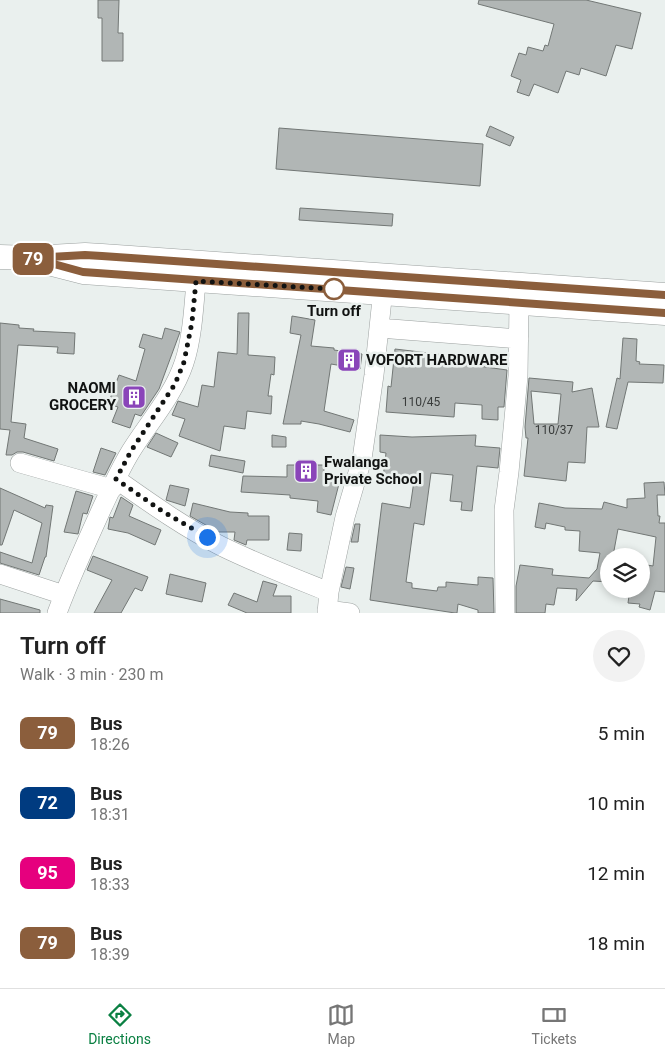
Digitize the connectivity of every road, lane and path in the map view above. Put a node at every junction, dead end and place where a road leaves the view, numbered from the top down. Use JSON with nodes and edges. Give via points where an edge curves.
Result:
{"nodes":[{"id":1,"x":0,"y":256,"type":"edge"},
{"id":2,"x":32,"y":258,"type":"junction"},
{"id":3,"x":196,"y":281,"type":"junction"},
{"id":4,"x":384,"y":284,"type":"junction"},
{"id":5,"x":665,"y":295,"type":"edge"},
{"id":6,"x":519,"y":302,"type":"junction"},
{"id":7,"x":665,"y":313,"type":"edge"},
{"id":8,"x":379,"y":328,"type":"junction"},
{"id":9,"x":519,"y":339,"type":"junction"},
{"id":10,"x":20,"y":464,"type":"dead end"},
{"id":11,"x":114,"y":484,"type":"junction"},
{"id":12,"x":0,"y":574,"type":"edge"},
{"id":13,"x":329,"y":592,"type":"junction"},
{"id":14,"x":64,"y":595,"type":"junction"},
{"id":15,"x":327,"y":612,"type":"edge"},
{"id":16,"x":57,"y":613,"type":"edge"},
{"id":17,"x":350,"y":613,"type":"edge"},
{"id":18,"x":505,"y":613,"type":"edge"}],
"edges":[{"from":1,"to":2,"type":"main road"},
{"from":2,"to":3,"type":"main road","via":[[83,272]]},
{"from":2,"to":4,"type":"main road","via":[[85,255]]},
{"from":3,"to":4,"type":"main road"},
{"from":3,"to":11,"type":"street","via":[[184,362],[175,384],[131,451]]},
{"from":4,"to":5,"type":"main road"},
{"from":4,"to":6,"type":"main road"},
{"from":4,"to":8,"type":"street"},
{"from":6,"to":7,"type":"main road"},
{"from":6,"to":9,"type":"street"},
{"from":8,"to":9,"type":"street"},
{"from":8,"to":13,"type":"street","via":[[362,459],[345,517]]},
{"from":9,"to":18,"type":"street","via":[[516,408],[504,510]]},
{"from":10,"to":11,"type":"street"},
{"from":11,"to":13,"type":"street","via":[[222,546]]},
{"from":11,"to":14,"type":"street"},
{"from":12,"to":14,"type":"street"},
{"from":13,"to":15,"type":"street"},
{"from":14,"to":16,"type":"street"},
{"from":15,"to":17,"type":"street"}]}
